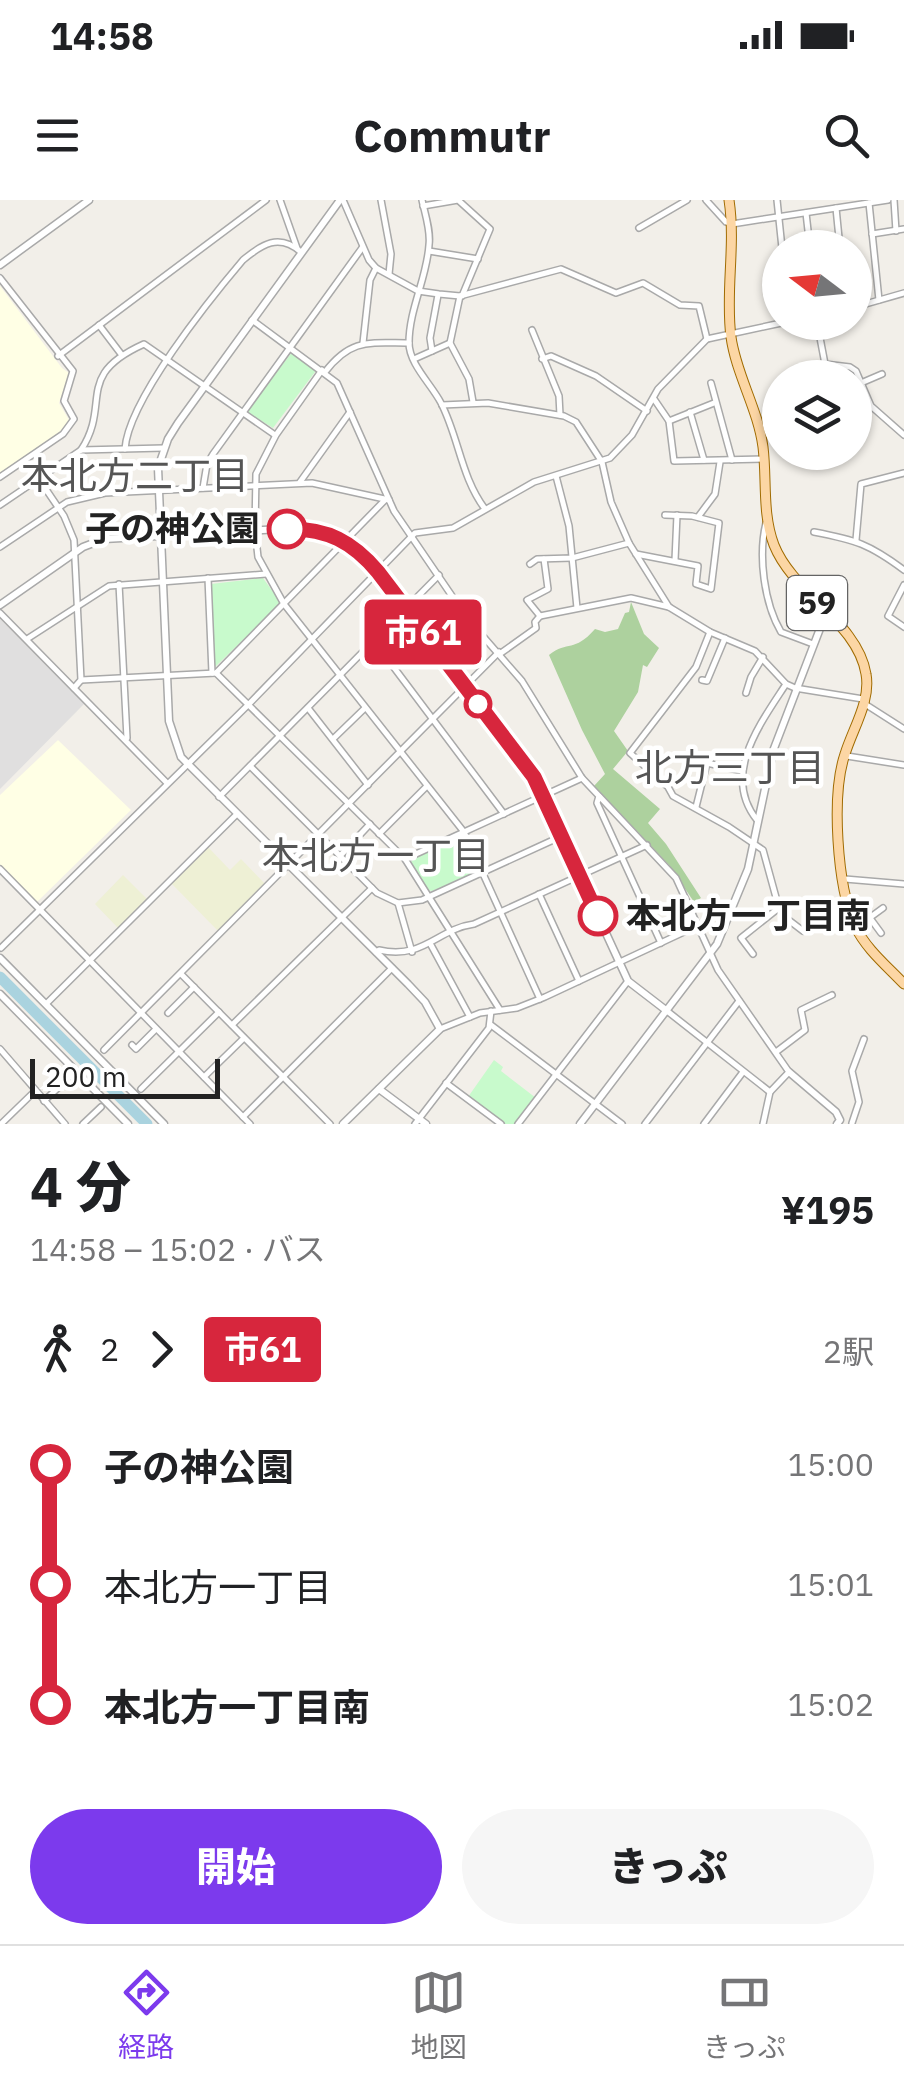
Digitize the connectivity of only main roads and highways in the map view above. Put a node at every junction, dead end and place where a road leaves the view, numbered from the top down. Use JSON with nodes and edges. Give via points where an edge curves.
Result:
{"nodes":[{"id":1,"x":728,"y":200,"type":"edge"},
{"id":2,"x":904,"y":984,"type":"edge"}],
"edges":[{"from":1,"to":2,"type":"main road","number":"59","via":[[730,334],[755,411],[774,544],[864,664],[864,702],[844,755],[836,809],[844,879],[856,928]]}]}
